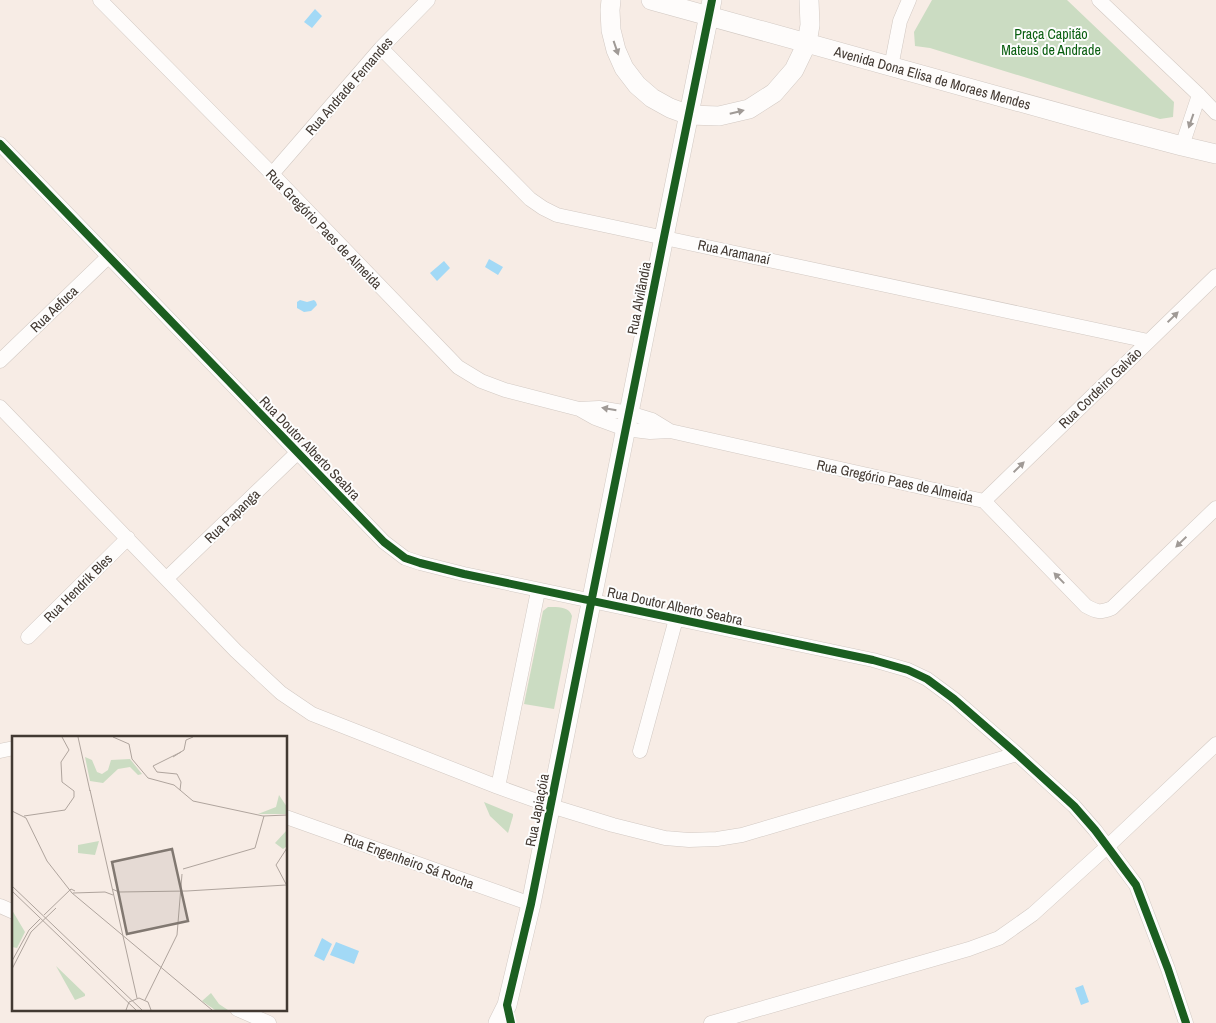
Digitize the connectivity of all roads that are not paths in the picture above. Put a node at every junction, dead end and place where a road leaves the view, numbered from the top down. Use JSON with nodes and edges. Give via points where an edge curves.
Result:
{"nodes":[{"id":1,"x":100,"y":0,"type":"edge"},
{"id":2,"x":428,"y":0,"type":"edge"},
{"id":3,"x":612,"y":0,"type":"edge"},
{"id":4,"x":652,"y":0,"type":"edge"},
{"id":5,"x":809,"y":0,"type":"edge"},
{"id":6,"x":909,"y":0,"type":"edge"},
{"id":7,"x":1099,"y":0,"type":"edge"},
{"id":8,"x":711,"y":8,"type":"edge"},
{"id":9,"x":807,"y":43,"type":"junction"},
{"id":10,"x":381,"y":48,"type":"junction"},
{"id":11,"x":891,"y":67,"type":"junction"},
{"id":12,"x":1199,"y":95,"type":"junction"},
{"id":13,"x":1216,"y":113,"type":"edge"},
{"id":14,"x":689,"y":115,"type":"junction"},
{"id":15,"x":0,"y":144,"type":"edge"},
{"id":16,"x":1182,"y":146,"type":"junction"},
{"id":17,"x":1216,"y":154,"type":"edge"},
{"id":18,"x":272,"y":174,"type":"junction"},
{"id":19,"x":664,"y":237,"type":"junction"},
{"id":20,"x":108,"y":257,"type":"junction"},
{"id":21,"x":1216,"y":276,"type":"edge"},
{"id":22,"x":1148,"y":341,"type":"junction"},
{"id":23,"x":0,"y":361,"type":"edge"},
{"id":24,"x":3,"y":416,"type":"edge"},
{"id":25,"x":627,"y":421,"type":"junction"},
{"id":26,"x":297,"y":453,"type":"junction"},
{"id":27,"x":984,"y":501,"type":"junction"},
{"id":28,"x":1216,"y":508,"type":"edge"},
{"id":29,"x":128,"y":538,"type":"junction"},
{"id":30,"x":166,"y":578,"type":"junction"},
{"id":31,"x":538,"y":590,"type":"junction"},
{"id":32,"x":592,"y":601,"type":"junction"},
{"id":33,"x":676,"y":618,"type":"junction"},
{"id":34,"x":28,"y":637,"type":"dead end"},
{"id":35,"x":1216,"y":744,"type":"edge"},
{"id":36,"x":640,"y":751,"type":"dead end"},
{"id":37,"x":1017,"y":754,"type":"junction"},
{"id":38,"x":498,"y":787,"type":"junction"},
{"id":39,"x":551,"y":806,"type":"junction"},
{"id":40,"x":288,"y":818,"type":"edge"},
{"id":41,"x":1108,"y":846,"type":"junction"},
{"id":42,"x":531,"y":904,"type":"junction"},
{"id":43,"x":0,"y":906,"type":"edge"},
{"id":44,"x":12,"y":911,"type":"edge"},
{"id":45,"x":239,"y":1010,"type":"edge"},
{"id":46,"x":509,"y":1014,"type":"edge"},
{"id":47,"x":269,"y":1023,"type":"edge"},
{"id":48,"x":498,"y":1023,"type":"edge"},
{"id":49,"x":711,"y":1023,"type":"edge"},
{"id":50,"x":1186,"y":1023,"type":"edge"}],
"edges":[{"from":1,"to":18,"type":"street","name":"Rua Gregório Paes de Almeida"},
{"from":2,"to":10,"type":"street","name":"Rua Andrade Fernandes"},
{"from":3,"to":14,"type":"street","one_way":true,"via":[[611,30],[624,68],[652,98]]},
{"from":4,"to":8,"type":"street","name":"Avenida Dona Elisa de Moraes Mendes"},
{"from":5,"to":9,"type":"street"},
{"from":6,"to":11,"type":"street","via":[[900,21]]},
{"from":7,"to":12,"type":"street"},
{"from":8,"to":9,"type":"street","name":"Avenida Dona Elisa de Moraes Mendes"},
{"from":8,"to":14,"type":"street","name":"Rua Alvilândia"},
{"from":9,"to":11,"type":"street","name":"Avenida Dona Elisa de Moraes Mendes"},
{"from":14,"to":9,"type":"street","one_way":true,"via":[[719,116],[749,109],[774,93],[794,70]]},
{"from":10,"to":18,"type":"street","name":"Rua Andrade Fernandes"},
{"from":10,"to":19,"type":"street","name":"Rua Aramanaí","via":[[530,199],[543,208],[557,214]]},
{"from":11,"to":16,"type":"street","name":"Avenida Dona Elisa de Moraes Mendes"},
{"from":12,"to":13,"type":"street"},
{"from":12,"to":16,"type":"street","one_way":true},
{"from":14,"to":19,"type":"street","name":"Rua Alvilândia"},
{"from":15,"to":20,"type":"street","name":"Rua Doutor Alberto Seabra"},
{"from":16,"to":17,"type":"street","name":"Avenida Dona Elisa de Moraes Mendes"},
{"from":18,"to":25,"type":"street","name":"Rua Gregório Paes de Almeida","via":[[458,367],[505,390],[579,409],[595,418]]},
{"from":19,"to":22,"type":"street","name":"Rua Aramanaí"},
{"from":19,"to":25,"type":"street","name":"Rua Alvilândia"},
{"from":20,"to":23,"type":"street","name":"Rua Aefuca"},
{"from":20,"to":26,"type":"street","name":"Rua Doutor Alberto Seabra"},
{"from":22,"to":21,"type":"street","name":"Rua Cordeiro Galvão","one_way":true},
{"from":27,"to":22,"type":"street","name":"Rua Cordeiro Galvão","one_way":true},
{"from":24,"to":29,"type":"street"},
{"from":25,"to":27,"type":"street","name":"Rua Gregório Paes de Almeida","via":[[650,432],[670,431]]},
{"from":25,"to":32,"type":"street","name":"Rua Alvilândia"},
{"from":26,"to":30,"type":"street","name":"Rua Papanga"},
{"from":26,"to":31,"type":"street","name":"Rua Doutor Alberto Seabra","via":[[384,542],[405,558]]},
{"from":28,"to":27,"type":"street","name":"Rua Gregório Paes de Almeida","one_way":true,"via":[[1105,612],[1086,606]]},
{"from":29,"to":30,"type":"street"},
{"from":29,"to":34,"type":"street","name":"Rua Hendrik Bles"},
{"from":30,"to":38,"type":"street","via":[[268,682],[312,714]]},
{"from":31,"to":32,"type":"street","name":"Rua Doutor Alberto Seabra"},
{"from":31,"to":38,"type":"street"},
{"from":32,"to":33,"type":"street","name":"Rua Doutor Alberto Seabra"},
{"from":32,"to":39,"type":"street","name":"Rua Japiaçóia"},
{"from":33,"to":36,"type":"street"},
{"from":33,"to":37,"type":"street","name":"Rua Doutor Alberto Seabra","via":[[908,670],[927,679],[954,699]]},
{"from":35,"to":41,"type":"street"},
{"from":37,"to":39,"type":"street","via":[[742,835],[717,839],[665,838]]},
{"from":37,"to":41,"type":"street","name":"Rua Doutor Alberto Seabra","via":[[1074,806]]},
{"from":38,"to":39,"type":"street"},
{"from":39,"to":42,"type":"street","name":"Rua Japiaçóia"},
{"from":40,"to":42,"type":"street","name":"Rua Engenheiro Sá Rocha"},
{"from":41,"to":49,"type":"street","via":[[1033,914],[999,938]]},
{"from":41,"to":50,"type":"street","name":"Rua Doutor Alberto Seabra","via":[[1136,885]]},
{"from":42,"to":46,"type":"street","name":"Rua Japiaçóia"},
{"from":43,"to":44,"type":"street"},
{"from":45,"to":47,"type":"street"},
{"from":46,"to":48,"type":"street","name":"Rua Japiaçóia"}]}
